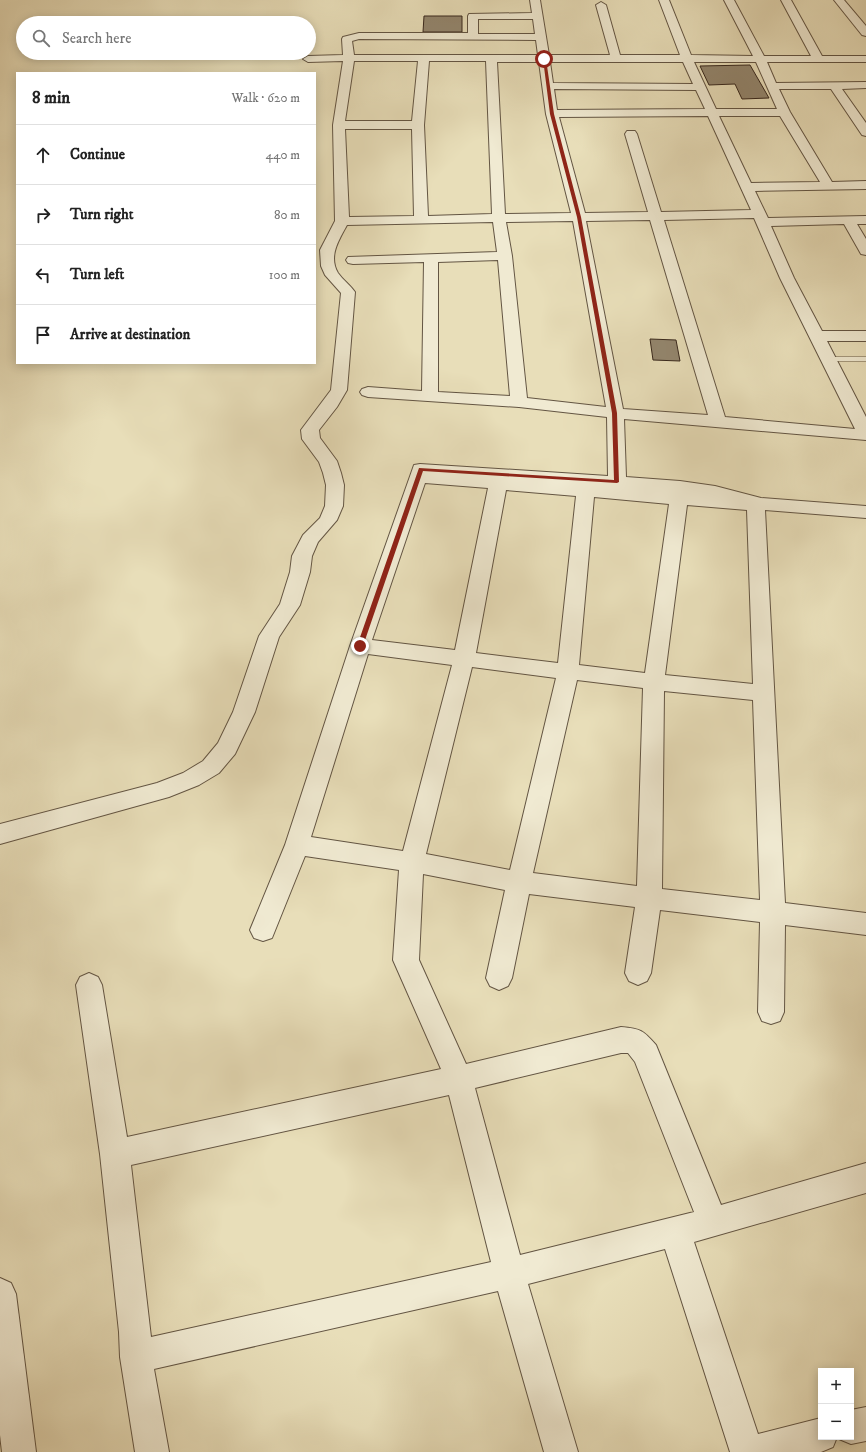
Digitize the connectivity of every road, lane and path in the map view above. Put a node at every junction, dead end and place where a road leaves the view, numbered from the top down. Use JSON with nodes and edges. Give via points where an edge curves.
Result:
{"nodes":[{"id":1,"x":535,"y":0,"type":"edge"},
{"id":2,"x":664,"y":0,"type":"edge"},
{"id":3,"x":729,"y":0,"type":"edge"},
{"id":4,"x":786,"y":0,"type":"edge"},
{"id":5,"x":839,"y":0,"type":"edge"},
{"id":6,"x":601,"y":5,"type":"dead end"},
{"id":7,"x":538,"y":16,"type":"junction"},
{"id":8,"x":866,"y":33,"type":"edge"},
{"id":9,"x":473,"y":37,"type":"junction"},
{"id":10,"x":540,"y":37,"type":"junction"},
{"id":11,"x":349,"y":58,"type":"junction"},
{"id":12,"x":424,"y":58,"type":"junction"},
{"id":13,"x":491,"y":58,"type":"junction"},
{"id":14,"x":316,"y":59,"type":"edge"},
{"id":15,"x":544,"y":59,"type":"junction"},
{"id":16,"x":616,"y":59,"type":"junction"},
{"id":17,"x":687,"y":59,"type":"junction"},
{"id":18,"x":760,"y":59,"type":"junction"},
{"id":19,"x":866,"y":59,"type":"edge"},
{"id":20,"x":818,"y":60,"type":"junction"},
{"id":21,"x":834,"y":85,"type":"junction"},
{"id":22,"x":866,"y":85,"type":"edge"},
{"id":23,"x":548,"y":86,"type":"junction"},
{"id":24,"x":771,"y":86,"type":"junction"},
{"id":25,"x":700,"y":87,"type":"junction"},
{"id":26,"x":784,"y":112,"type":"junction"},
{"id":27,"x":712,"y":113,"type":"junction"},
{"id":28,"x":552,"y":114,"type":"junction"},
{"id":29,"x":339,"y":125,"type":"junction"},
{"id":30,"x":418,"y":125,"type":"junction"},
{"id":31,"x":866,"y":132,"type":"edge"},
{"id":32,"x":631,"y":134,"type":"dead end"},
{"id":33,"x":828,"y":185,"type":"junction"},
{"id":34,"x":866,"y":185,"type":"edge"},
{"id":35,"x":747,"y":187,"type":"junction"},
{"id":36,"x":656,"y":216,"type":"junction"},
{"id":37,"x":579,"y":217,"type":"junction"},
{"id":38,"x":499,"y":218,"type":"junction"},
{"id":39,"x":761,"y":218,"type":"junction"},
{"id":40,"x":421,"y":219,"type":"junction"},
{"id":41,"x":848,"y":220,"type":"junction"},
{"id":42,"x":866,"y":220,"type":"edge"},
{"id":43,"x":342,"y":221,"type":"junction"},
{"id":44,"x":866,"y":251,"type":"edge"},
{"id":45,"x":505,"y":256,"type":"junction"},
{"id":46,"x":432,"y":258,"type":"junction"},
{"id":47,"x":352,"y":260,"type":"dead end"},
{"id":48,"x":817,"y":336,"type":"junction"},
{"id":49,"x":866,"y":336,"type":"edge"},
{"id":50,"x":828,"y":359,"type":"junction"},
{"id":51,"x":866,"y":359,"type":"edge"},
{"id":52,"x":368,"y":392,"type":"dead end"},
{"id":53,"x":430,"y":397,"type":"junction"},
{"id":54,"x":519,"y":402,"type":"junction"},
{"id":55,"x":614,"y":413,"type":"junction"},
{"id":56,"x":718,"y":421,"type":"junction"},
{"id":57,"x":866,"y":434,"type":"edge"},
{"id":58,"x":499,"y":478,"type":"junction"},
{"id":59,"x":617,"y":482,"type":"junction"},
{"id":60,"x":587,"y":485,"type":"junction"},
{"id":61,"x":679,"y":492,"type":"junction"},
{"id":62,"x":756,"y":503,"type":"junction"},
{"id":63,"x":866,"y":512,"type":"edge"},
{"id":64,"x":360,"y":646,"type":"junction"},
{"id":65,"x":464,"y":659,"type":"junction"},
{"id":66,"x":568,"y":672,"type":"junction"},
{"id":67,"x":654,"y":682,"type":"junction"},
{"id":68,"x":764,"y":692,"type":"junction"},
{"id":69,"x":0,"y":834,"type":"edge"},
{"id":70,"x":297,"y":845,"type":"junction"},
{"id":71,"x":412,"y":862,"type":"junction"},
{"id":72,"x":519,"y":882,"type":"junction"},
{"id":73,"x":649,"y":897,"type":"junction"},
{"id":74,"x":773,"y":912,"type":"junction"},
{"id":75,"x":866,"y":924,"type":"edge"},
{"id":76,"x":263,"y":930,"type":"dead end"},
{"id":77,"x":638,"y":973,"type":"dead end"},
{"id":78,"x":499,"y":978,"type":"dead end"},
{"id":79,"x":89,"y":985,"type":"dead end"},
{"id":80,"x":771,"y":1012,"type":"dead end"},
{"id":81,"x":459,"y":1079,"type":"junction"},
{"id":82,"x":115,"y":1154,"type":"junction"},
{"id":83,"x":866,"y":1178,"type":"edge"},
{"id":84,"x":713,"y":1222,"type":"junction"},
{"id":85,"x":675,"y":1231,"type":"junction"},
{"id":86,"x":509,"y":1273,"type":"junction"},
{"id":87,"x":0,"y":1294,"type":"edge"},
{"id":88,"x":136,"y":1357,"type":"junction"},
{"id":89,"x":866,"y":1424,"type":"edge"},
{"id":90,"x":854,"y":1426,"type":"edge"},
{"id":91,"x":818,"y":1436,"type":"edge"},
{"id":92,"x":19,"y":1452,"type":"edge"},
{"id":93,"x":152,"y":1452,"type":"edge"},
{"id":94,"x":561,"y":1452,"type":"edge"},
{"id":95,"x":747,"y":1452,"type":"edge"},
{"id":96,"x":755,"y":1452,"type":"edge"}],
"edges":[{"from":1,"to":7,"type":"street"},
{"from":2,"to":17,"type":"street"},
{"from":3,"to":18,"type":"street"},
{"from":4,"to":20,"type":"street"},
{"from":5,"to":8,"type":"street"},
{"from":6,"to":16,"type":"street"},
{"from":7,"to":9,"type":"street","via":[[473,16]]},
{"from":7,"to":10,"type":"street"},
{"from":9,"to":10,"type":"street"},
{"from":9,"to":11,"type":"street","via":[[354,36],[347,39]]},
{"from":10,"to":15,"type":"street"},
{"from":11,"to":12,"type":"street"},
{"from":11,"to":14,"type":"street"},
{"from":11,"to":29,"type":"street"},
{"from":12,"to":13,"type":"street"},
{"from":12,"to":30,"type":"street"},
{"from":13,"to":15,"type":"street"},
{"from":13,"to":38,"type":"street"},
{"from":15,"to":16,"type":"street"},
{"from":15,"to":23,"type":"street"},
{"from":16,"to":17,"type":"street"},
{"from":17,"to":18,"type":"street"},
{"from":17,"to":25,"type":"street"},
{"from":18,"to":20,"type":"street"},
{"from":18,"to":24,"type":"street"},
{"from":19,"to":20,"type":"street"},
{"from":21,"to":22,"type":"street"},
{"from":21,"to":24,"type":"street"},
{"from":21,"to":31,"type":"street"},
{"from":23,"to":25,"type":"street"},
{"from":23,"to":28,"type":"street"},
{"from":24,"to":26,"type":"street"},
{"from":25,"to":27,"type":"street"},
{"from":26,"to":27,"type":"street"},
{"from":26,"to":33,"type":"street"},
{"from":27,"to":28,"type":"street"},
{"from":27,"to":35,"type":"street"},
{"from":28,"to":37,"type":"street"},
{"from":29,"to":30,"type":"street"},
{"from":29,"to":43,"type":"street"},
{"from":30,"to":40,"type":"street"},
{"from":32,"to":36,"type":"street"},
{"from":33,"to":34,"type":"street"},
{"from":33,"to":35,"type":"street"},
{"from":35,"to":39,"type":"street"},
{"from":36,"to":37,"type":"street"},
{"from":36,"to":39,"type":"street"},
{"from":36,"to":56,"type":"street"},
{"from":37,"to":38,"type":"street"},
{"from":37,"to":55,"type":"street"},
{"from":38,"to":40,"type":"street"},
{"from":38,"to":45,"type":"street"},
{"from":39,"to":41,"type":"street"},
{"from":39,"to":48,"type":"street","via":[[787,278]]},
{"from":40,"to":43,"type":"street"},
{"from":41,"to":42,"type":"street"},
{"from":41,"to":44,"type":"street"},
{"from":43,"to":69,"type":"street","via":[[327,250],[328,266],[332,275],[348,292],[339,390],[310,430],[311,439],[328,461],[332,473],[335,485],[334,506],[328,520],[310,539],[302,556],[290,605],[269,636],[244,712],[227,748],[211,767],[191,779],[160,791]]},
{"from":45,"to":46,"type":"street"},
{"from":45,"to":54,"type":"street"},
{"from":46,"to":47,"type":"street"},
{"from":46,"to":53,"type":"street"},
{"from":48,"to":49,"type":"street"},
{"from":48,"to":50,"type":"street"},
{"from":50,"to":51,"type":"lane"},
{"from":50,"to":57,"type":"street"},
{"from":52,"to":53,"type":"street"},
{"from":53,"to":54,"type":"street"},
{"from":54,"to":55,"type":"street"},
{"from":55,"to":56,"type":"street"},
{"from":55,"to":59,"type":"street"},
{"from":56,"to":57,"type":"street"},
{"from":58,"to":60,"type":"street"},
{"from":58,"to":64,"type":"street","via":[[418,477]]},
{"from":58,"to":65,"type":"street"},
{"from":59,"to":60,"type":"street"},
{"from":59,"to":61,"type":"street"},
{"from":60,"to":61,"type":"street"},
{"from":60,"to":66,"type":"street"},
{"from":61,"to":62,"type":"street","via":[[741,504]]},
{"from":61,"to":67,"type":"street"},
{"from":62,"to":63,"type":"street"},
{"from":62,"to":68,"type":"street"},
{"from":64,"to":65,"type":"street"},
{"from":64,"to":70,"type":"street"},
{"from":65,"to":66,"type":"street"},
{"from":65,"to":71,"type":"street"},
{"from":66,"to":67,"type":"street"},
{"from":66,"to":72,"type":"street"},
{"from":67,"to":68,"type":"street"},
{"from":67,"to":73,"type":"street"},
{"from":68,"to":74,"type":"street"},
{"from":70,"to":71,"type":"street"},
{"from":70,"to":76,"type":"street"},
{"from":71,"to":72,"type":"street"},
{"from":71,"to":81,"type":"street","via":[[406,960]]},
{"from":72,"to":73,"type":"street"},
{"from":72,"to":78,"type":"street"},
{"from":73,"to":74,"type":"street"},
{"from":73,"to":77,"type":"street"},
{"from":74,"to":75,"type":"street"},
{"from":74,"to":80,"type":"street"},
{"from":79,"to":82,"type":"street"},
{"from":81,"to":82,"type":"street"},
{"from":81,"to":84,"type":"street","via":[[621,1040],[635,1041],[646,1054]]},
{"from":81,"to":86,"type":"street"},
{"from":82,"to":88,"type":"street"},
{"from":83,"to":84,"type":"street"},
{"from":84,"to":85,"type":"street"},
{"from":85,"to":86,"type":"street"},
{"from":85,"to":95,"type":"street"},
{"from":86,"to":88,"type":"street"},
{"from":86,"to":94,"type":"street"},
{"from":87,"to":92,"type":"street"},
{"from":88,"to":93,"type":"street"},
{"from":89,"to":90,"type":"street"},
{"from":91,"to":96,"type":"street"}]}
